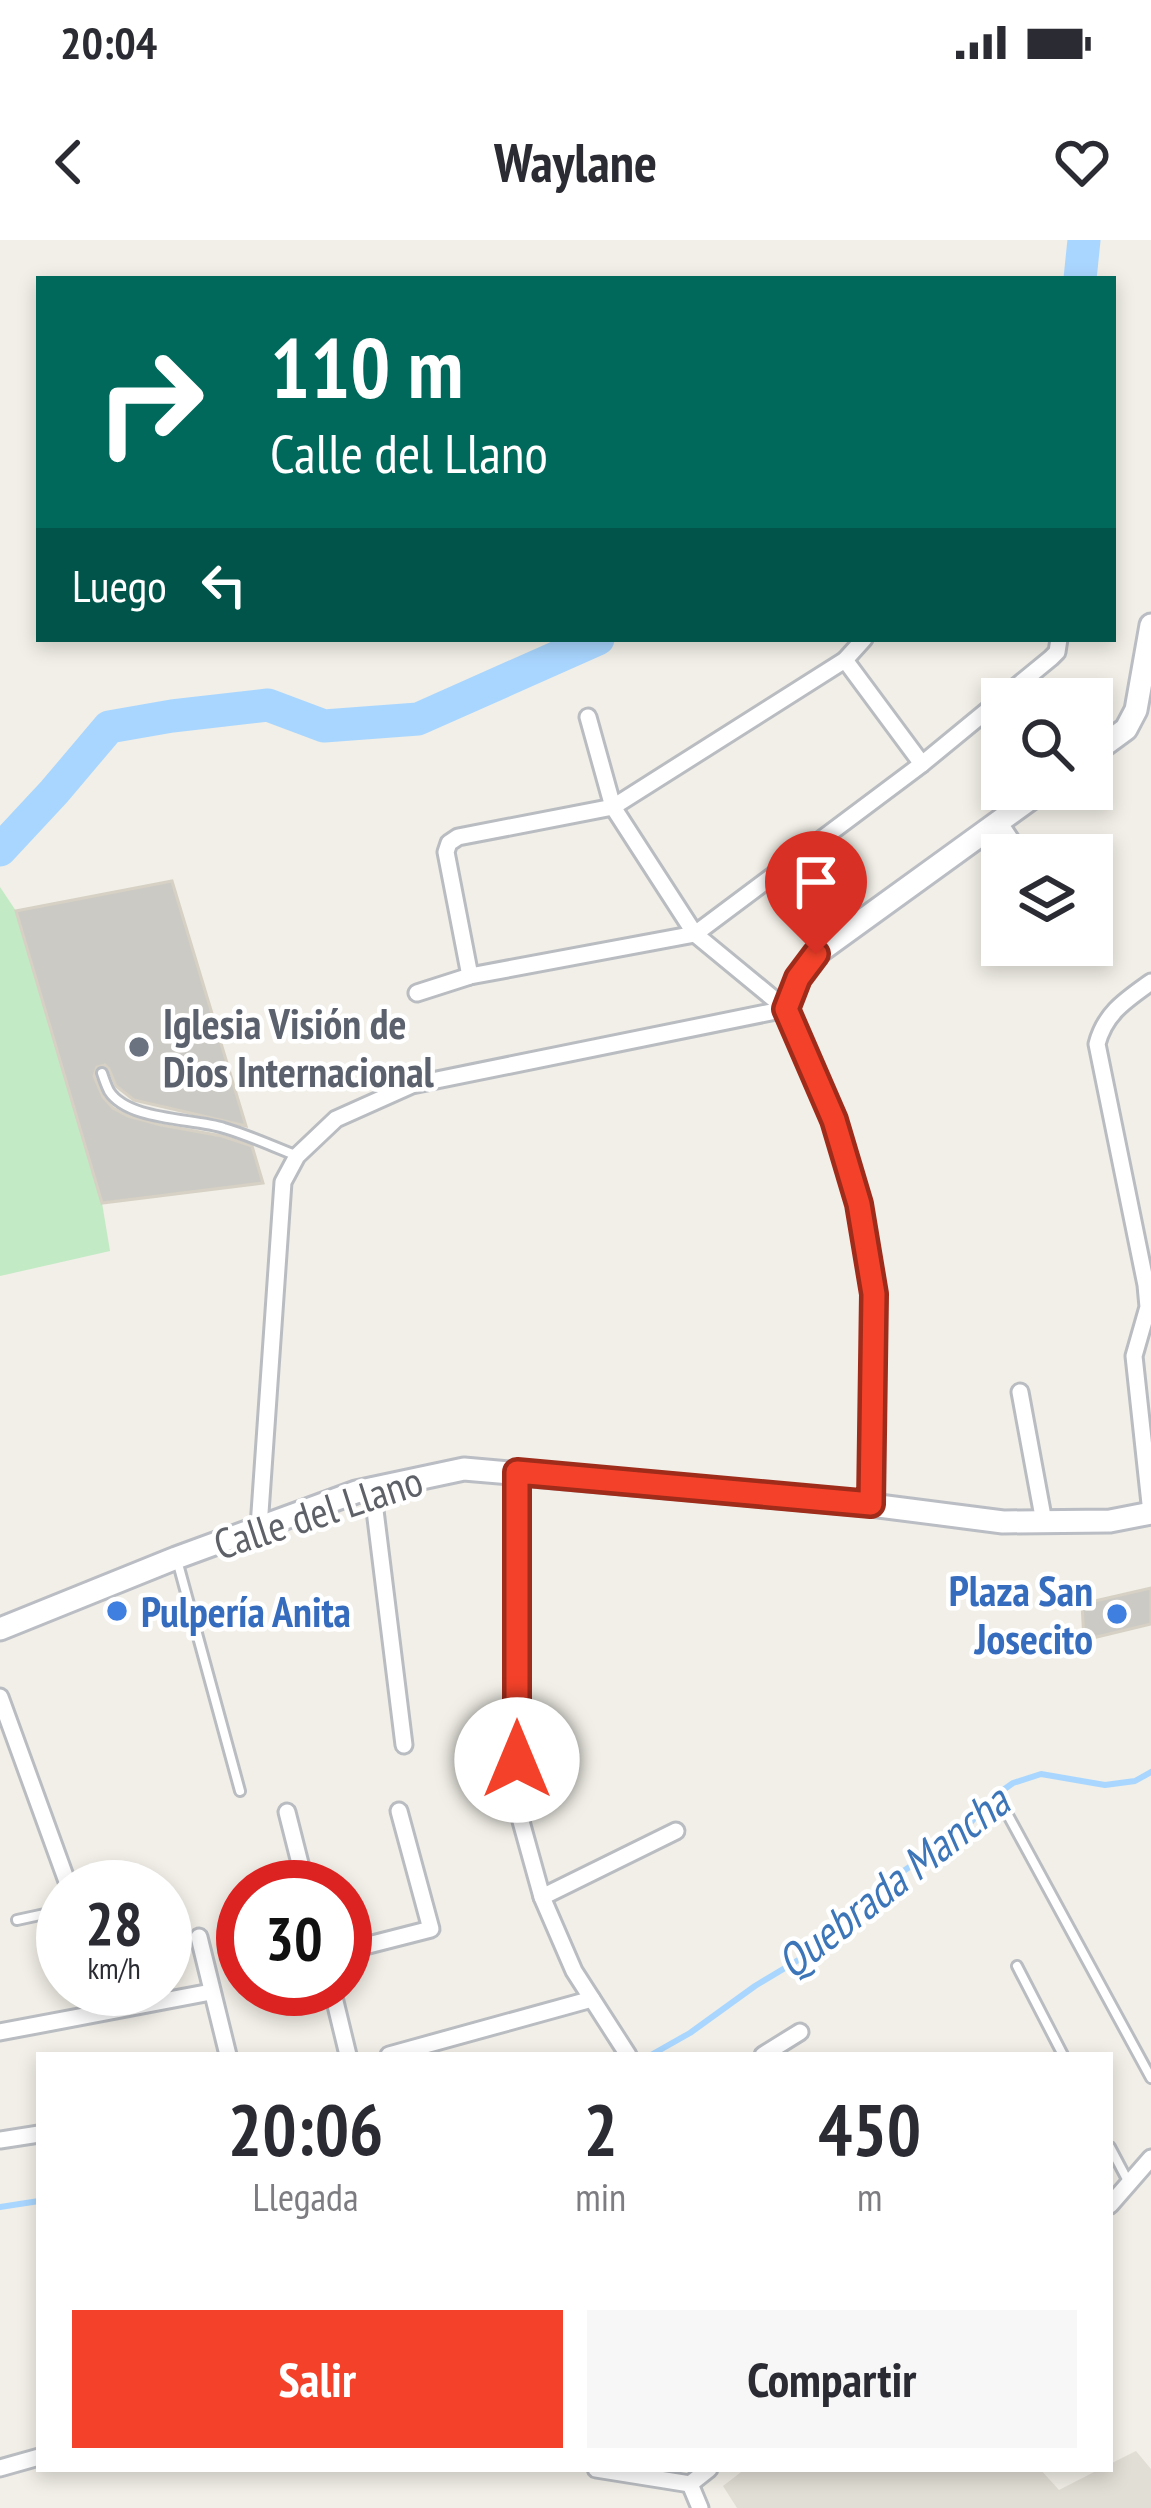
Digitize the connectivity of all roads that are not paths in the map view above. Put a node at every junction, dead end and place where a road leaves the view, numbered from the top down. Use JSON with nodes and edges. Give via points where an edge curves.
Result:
{"nodes":[{"id":1,"x":1151,"y":625,"type":"edge"},
{"id":2,"x":861,"y":642,"type":"edge"},
{"id":3,"x":1059,"y":642,"type":"edge"},
{"id":4,"x":845,"y":660,"type":"junction"},
{"id":5,"x":1143,"y":708,"type":"edge"},
{"id":6,"x":588,"y":717,"type":"dead end"},
{"id":7,"x":1113,"y":739,"type":"edge"},
{"id":8,"x":922,"y":764,"type":"junction"},
{"id":9,"x":613,"y":807,"type":"junction"},
{"id":10,"x":1015,"y":810,"type":"edge"},
{"id":11,"x":999,"y":822,"type":"junction"},
{"id":12,"x":1007,"y":834,"type":"edge"},
{"id":13,"x":695,"y":934,"type":"junction"},
{"id":14,"x":470,"y":976,"type":"junction"},
{"id":15,"x":1151,"y":982,"type":"edge"},
{"id":16,"x":417,"y":992,"type":"dead end"},
{"id":17,"x":786,"y":1009,"type":"junction"},
{"id":18,"x":101,"y":1073,"type":"dead end"},
{"id":19,"x":297,"y":1156,"type":"junction"},
{"id":20,"x":1020,"y":1391,"type":"dead end"},
{"id":21,"x":517,"y":1472,"type":"junction"},
{"id":22,"x":372,"y":1486,"type":"junction"},
{"id":23,"x":871,"y":1504,"type":"junction"},
{"id":24,"x":1151,"y":1513,"type":"edge"},
{"id":25,"x":1044,"y":1522,"type":"junction"},
{"id":26,"x":259,"y":1527,"type":"junction"},
{"id":27,"x":176,"y":1558,"type":"junction"},
{"id":28,"x":0,"y":1629,"type":"edge"},
{"id":29,"x":0,"y":1697,"type":"edge"},
{"id":30,"x":404,"y":1745,"type":"dead end"},
{"id":31,"x":240,"y":1791,"type":"dead end"},
{"id":32,"x":1003,"y":1806,"type":"dead end"},
{"id":33,"x":399,"y":1810,"type":"dead end"},
{"id":34,"x":286,"y":1812,"type":"dead end"},
{"id":35,"x":676,"y":1831,"type":"dead end"},
{"id":36,"x":59,"y":1860,"type":"edge"},
{"id":37,"x":299,"y":1860,"type":"edge"},
{"id":38,"x":542,"y":1897,"type":"junction"},
{"id":39,"x":36,"y":1915,"type":"edge"},
{"id":40,"x":16,"y":1919,"type":"dead end"},
{"id":41,"x":199,"y":1937,"type":"dead end"},
{"id":42,"x":372,"y":1944,"type":"edge"},
{"id":43,"x":1017,"y":1966,"type":"dead end"},
{"id":44,"x":212,"y":1992,"type":"junction"},
{"id":45,"x":592,"y":2000,"type":"junction"},
{"id":46,"x":339,"y":2016,"type":"edge"},
{"id":47,"x":0,"y":2032,"type":"edge"},
{"id":48,"x":800,"y":2032,"type":"dead end"},
{"id":49,"x":227,"y":2052,"type":"edge"},
{"id":50,"x":347,"y":2052,"type":"edge"},
{"id":51,"x":399,"y":2052,"type":"edge"},
{"id":52,"x":626,"y":2052,"type":"edge"},
{"id":53,"x":768,"y":2052,"type":"edge"},
{"id":54,"x":1061,"y":2052,"type":"edge"},
{"id":55,"x":1151,"y":2078,"type":"edge"},
{"id":56,"x":36,"y":2134,"type":"edge"},
{"id":57,"x":0,"y":2140,"type":"edge"},
{"id":58,"x":1113,"y":2153,"type":"edge"},
{"id":59,"x":1151,"y":2158,"type":"edge"},
{"id":60,"x":1130,"y":2185,"type":"junction"},
{"id":61,"x":1113,"y":2202,"type":"edge"},
{"id":62,"x":36,"y":2458,"type":"edge"},
{"id":63,"x":0,"y":2468,"type":"edge"},
{"id":64,"x":615,"y":2472,"type":"edge"},
{"id":65,"x":705,"y":2472,"type":"edge"},
{"id":66,"x":690,"y":2484,"type":"junction"},
{"id":67,"x":700,"y":2508,"type":"edge"}],
"edges":[{"from":1,"to":5,"type":"main road"},
{"from":2,"to":4,"type":"street"},
{"from":3,"to":8,"type":"street","via":[[1051,658]]},
{"from":4,"to":8,"type":"street"},
{"from":4,"to":9,"type":"street"},
{"from":5,"to":7,"type":"main road"},
{"from":6,"to":9,"type":"street"},
{"from":8,"to":13,"type":"street"},
{"from":9,"to":13,"type":"street"},
{"from":9,"to":14,"type":"street","via":[[449,843]]},
{"from":10,"to":11,"type":"main road"},
{"from":11,"to":12,"type":"street"},
{"from":11,"to":17,"type":"main road","via":[[816,954]]},
{"from":13,"to":14,"type":"street"},
{"from":13,"to":17,"type":"street"},
{"from":14,"to":16,"type":"street"},
{"from":15,"to":24,"type":"street","via":[[1116,1007],[1097,1044],[1146,1285],[1134,1356]]},
{"from":17,"to":19,"type":"street","via":[[412,1084],[336,1119]]},
{"from":17,"to":23,"type":"main road","via":[[834,1120],[859,1204],[874,1294]]},
{"from":18,"to":19,"type":"lane","via":[[130,1107],[224,1127]]},
{"from":19,"to":26,"type":"street","via":[[283,1182]]},
{"from":20,"to":25,"type":"street"},
{"from":21,"to":22,"type":"main road","name":"Calle del Llano","via":[[464,1469]]},
{"from":21,"to":23,"type":"main road","name":"Calle del Llano"},
{"from":21,"to":38,"type":"street","via":[[518,1808]]},
{"from":22,"to":26,"type":"main road","name":"Calle del Llano"},
{"from":22,"to":30,"type":"street"},
{"from":23,"to":25,"type":"main road","name":"Calle del Llano"},
{"from":24,"to":25,"type":"main road","name":"Calle del Llano"},
{"from":26,"to":27,"type":"main road","name":"Calle del Llano"},
{"from":27,"to":28,"type":"main road","name":"Calle del Llano"},
{"from":27,"to":31,"type":"lane"},
{"from":29,"to":36,"type":"street"},
{"from":32,"to":55,"type":"lane"},
{"from":33,"to":42,"type":"street","via":[[431,1929]]},
{"from":34,"to":37,"type":"street"},
{"from":35,"to":38,"type":"street"},
{"from":38,"to":45,"type":"street"},
{"from":39,"to":40,"type":"lane"},
{"from":41,"to":44,"type":"street"},
{"from":43,"to":54,"type":"lane"},
{"from":44,"to":47,"type":"street"},
{"from":44,"to":49,"type":"street"},
{"from":45,"to":51,"type":"street"},
{"from":45,"to":52,"type":"street"},
{"from":46,"to":50,"type":"street"},
{"from":48,"to":53,"type":"street"},
{"from":56,"to":57,"type":"street"},
{"from":58,"to":60,"type":"lane"},
{"from":59,"to":60,"type":"street"},
{"from":60,"to":61,"type":"street"},
{"from":62,"to":63,"type":"street"},
{"from":64,"to":66,"type":"street"},
{"from":65,"to":66,"type":"street"},
{"from":66,"to":67,"type":"street"}]}
